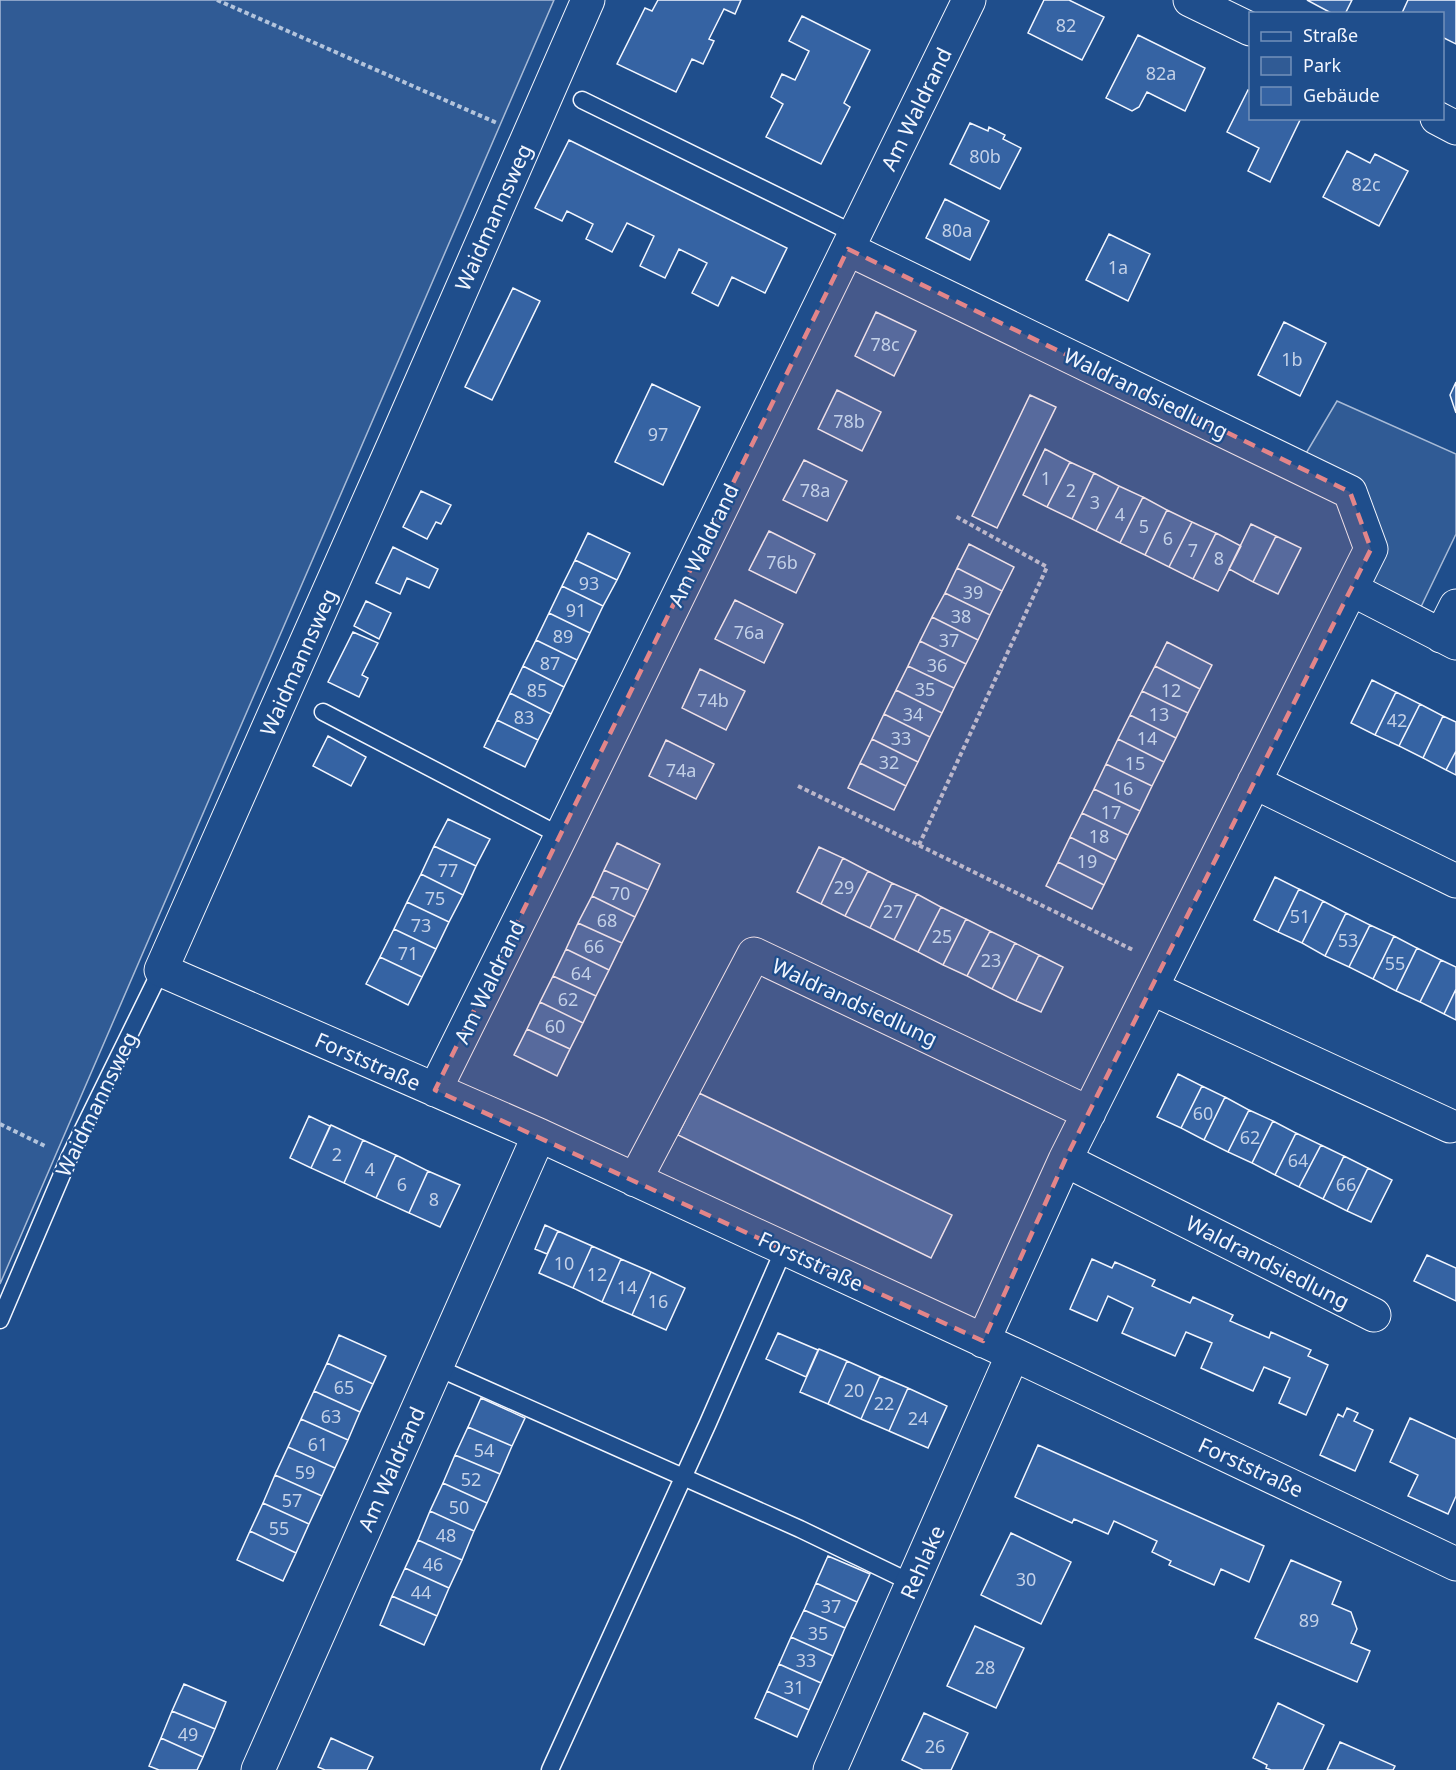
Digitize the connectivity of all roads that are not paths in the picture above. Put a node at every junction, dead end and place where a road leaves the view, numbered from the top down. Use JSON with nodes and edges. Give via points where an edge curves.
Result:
{"nodes":[{"id":1,"x":588,"y":0,"type":"edge"},
{"id":2,"x":969,"y":0,"type":"edge"},
{"id":3,"x":1190,"y":0,"type":"edge"},
{"id":4,"x":1249,"y":28,"type":"edge"},
{"id":5,"x":582,"y":100,"type":"dead end"},
{"id":6,"x":1441,"y":120,"type":"edge"},
{"id":7,"x":1456,"y":128,"type":"edge"},
{"id":8,"x":851,"y":241,"type":"junction"},
{"id":9,"x":1351,"y":589,"type":"junction"},
{"id":10,"x":1456,"y":606,"type":"edge"},
{"id":11,"x":1449,"y":640,"type":"edge"},
{"id":12,"x":323,"y":712,"type":"dead end"},
{"id":13,"x":1254,"y":782,"type":"junction"},
{"id":14,"x":561,"y":836,"type":"junction"},
{"id":15,"x":1456,"y":881,"type":"edge"},
{"id":16,"x":161,"y":970,"type":"junction"},
{"id":17,"x":1157,"y":977,"type":"junction"},
{"id":18,"x":435,"y":1090,"type":"junction"},
{"id":19,"x":1089,"y":1113,"type":"junction"},
{"id":20,"x":1450,"y":1126,"type":"dead end"},
{"id":21,"x":539,"y":1135,"type":"junction"},
{"id":22,"x":1065,"y":1160,"type":"junction"},
{"id":23,"x":636,"y":1180,"type":"junction"},
{"id":24,"x":784,"y":1249,"type":"junction"},
{"id":25,"x":1374,"y":1315,"type":"dead end"},
{"id":26,"x":0,"y":1320,"type":"edge"},
{"id":27,"x":998,"y":1348,"type":"junction"},
{"id":28,"x":436,"y":1367,"type":"junction"},
{"id":29,"x":684,"y":1477,"type":"junction"},
{"id":30,"x":1456,"y":1564,"type":"edge"},
{"id":31,"x":912,"y":1583,"type":"junction"},
{"id":32,"x":258,"y":1770,"type":"edge"},
{"id":33,"x":550,"y":1770,"type":"edge"},
{"id":34,"x":831,"y":1770,"type":"edge"}],
"edges":[{"from":1,"to":16,"type":"street","name":"Waidmannsweg"},
{"from":2,"to":8,"type":"street","name":"Am Waldrand"},
{"from":3,"to":4,"type":"street"},
{"from":5,"to":8,"type":"lane"},
{"from":6,"to":7,"type":"street"},
{"from":8,"to":9,"type":"street","name":"Waldrandsiedlung","via":[[1350,492],[1371,549]]},
{"from":8,"to":14,"type":"street","name":"Am Waldrand"},
{"from":9,"to":11,"type":"street"},
{"from":9,"to":13,"type":"street","name":"Waldrandsiedlung"},
{"from":10,"to":11,"type":"street"},
{"from":12,"to":14,"type":"lane"},
{"from":13,"to":15,"type":"street"},
{"from":13,"to":17,"type":"street","name":"Waldrandsiedlung"},
{"from":14,"to":18,"type":"street","name":"Am Waldrand"},
{"from":16,"to":18,"type":"street","name":"Forststraße"},
{"from":16,"to":26,"type":"lane","name":"Waidmannsweg","via":[[69,1158]]},
{"from":17,"to":19,"type":"street","name":"Waldrandsiedlung"},
{"from":17,"to":20,"type":"street"},
{"from":18,"to":21,"type":"street","name":"Forststraße"},
{"from":19,"to":22,"type":"street","name":"Waldrandsiedlung"},
{"from":19,"to":23,"type":"street","name":"Waldrandsiedlung","via":[[754,954]]},
{"from":21,"to":23,"type":"street","name":"Forststraße"},
{"from":21,"to":28,"type":"street","name":"Am Waldrand"},
{"from":22,"to":25,"type":"street","name":"Waldrandsiedlung"},
{"from":22,"to":27,"type":"street","name":"Waldrandsiedlung"},
{"from":23,"to":24,"type":"street","name":"Forststraße"},
{"from":24,"to":27,"type":"street","name":"Forststraße"},
{"from":24,"to":29,"type":"lane"},
{"from":27,"to":30,"type":"street","name":"Forststraße"},
{"from":27,"to":31,"type":"street","name":"Rehlake"},
{"from":28,"to":29,"type":"lane"},
{"from":28,"to":32,"type":"street","name":"Am Waldrand"},
{"from":29,"to":31,"type":"lane"},
{"from":29,"to":33,"type":"lane"},
{"from":31,"to":34,"type":"street","name":"Rehlake"}]}
